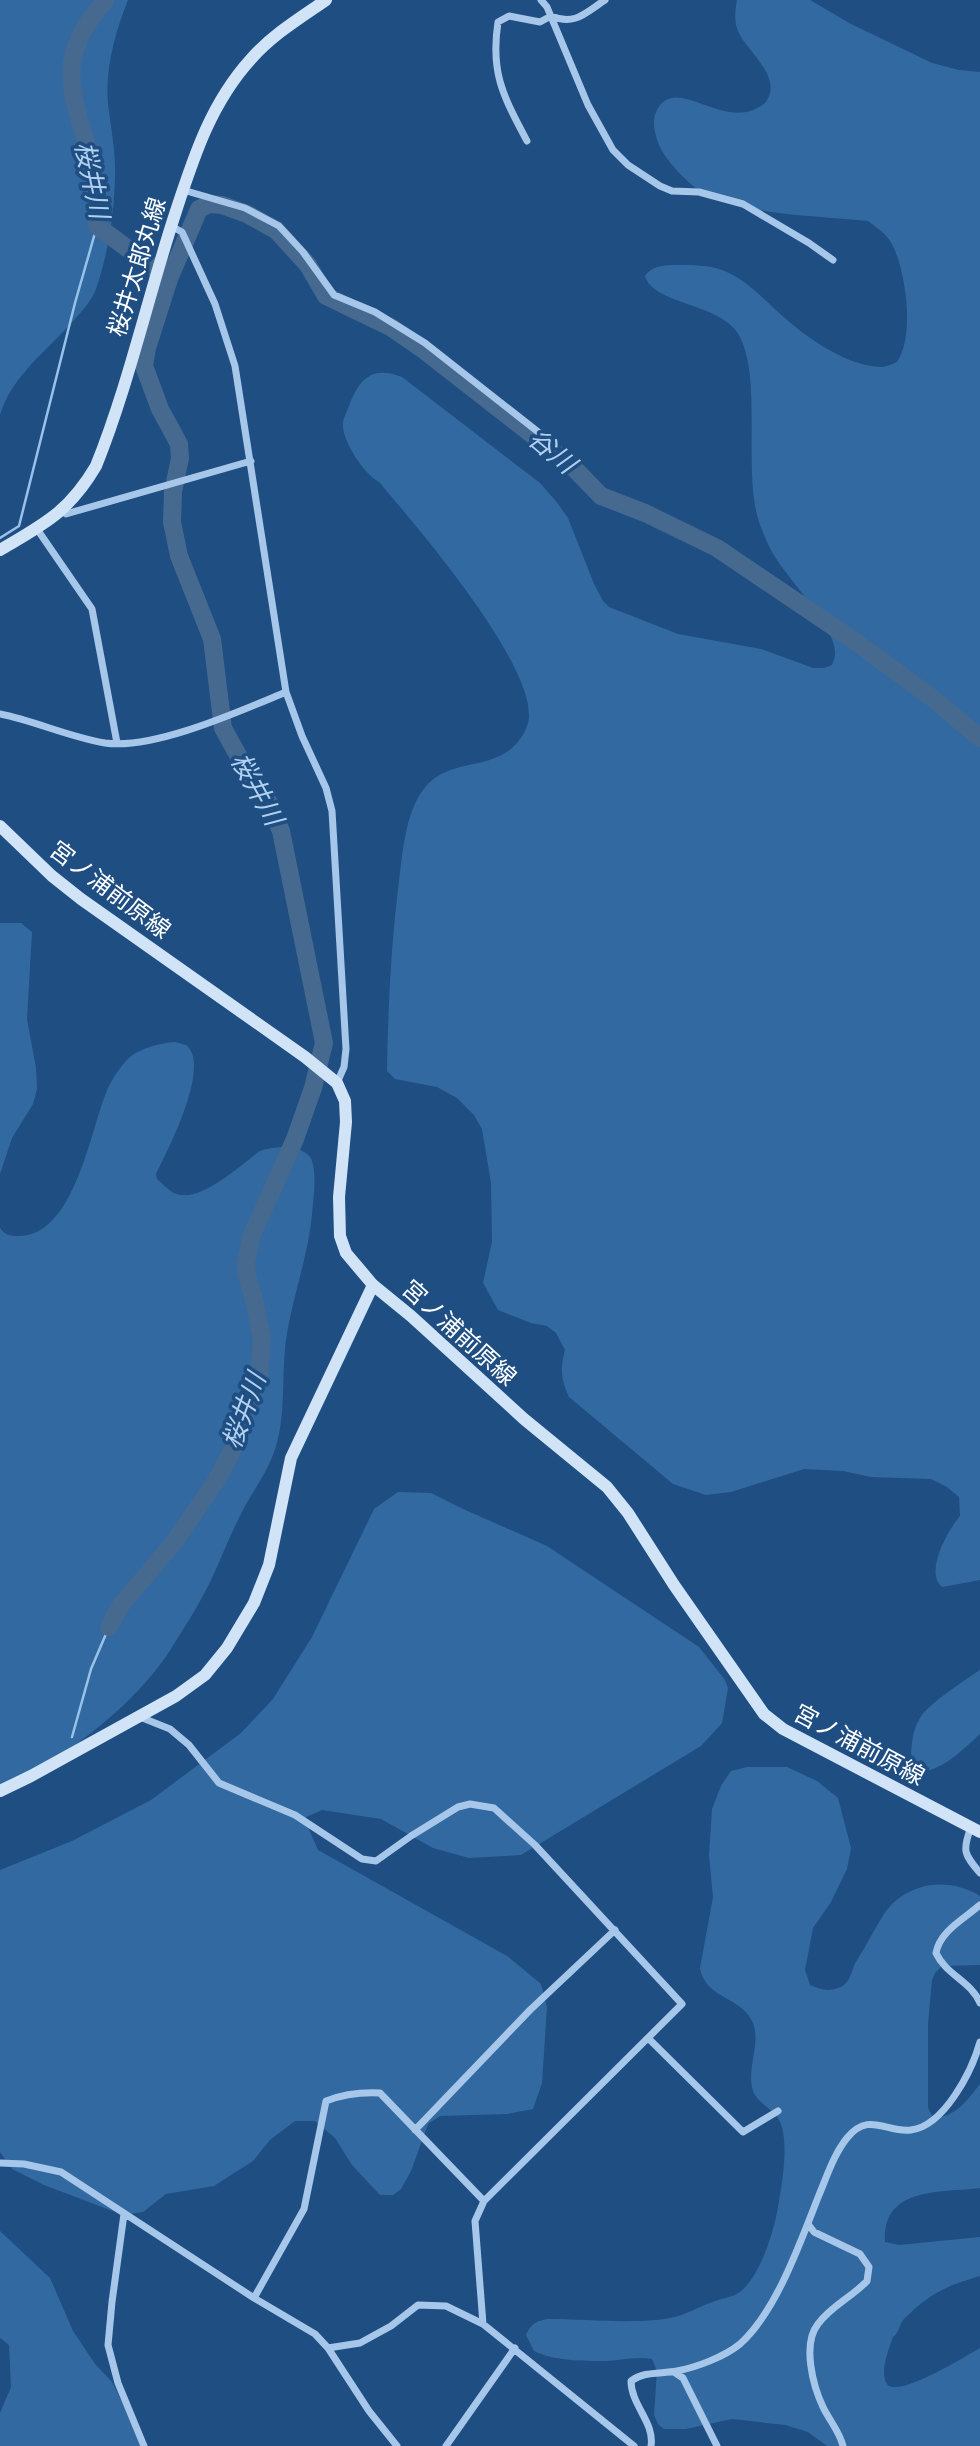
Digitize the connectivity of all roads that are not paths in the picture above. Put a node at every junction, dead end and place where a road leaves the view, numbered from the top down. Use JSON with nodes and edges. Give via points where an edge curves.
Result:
{"nodes":[{"id":1,"x":326,"y":0,"type":"edge"},
{"id":2,"x":541,"y":0,"type":"edge"},
{"id":3,"x":605,"y":0,"type":"edge"},
{"id":4,"x":551,"y":16,"type":"junction"},
{"id":5,"x":527,"y":141,"type":"dead end"},
{"id":6,"x":183,"y":190,"type":"junction"},
{"id":7,"x":176,"y":229,"type":"junction"},
{"id":8,"x":833,"y":260,"type":"dead end"},
{"id":9,"x":542,"y":435,"type":"dead end"},
{"id":10,"x":251,"y":461,"type":"junction"},
{"id":11,"x":62,"y":511,"type":"junction"},
{"id":12,"x":37,"y":529,"type":"junction"},
{"id":13,"x":0,"y":550,"type":"edge"},
{"id":14,"x":286,"y":692,"type":"junction"},
{"id":15,"x":0,"y":714,"type":"edge"},
{"id":16,"x":117,"y":743,"type":"junction"},
{"id":17,"x":0,"y":826,"type":"edge"},
{"id":18,"x":332,"y":1078,"type":"junction"},
{"id":19,"x":373,"y":1285,"type":"junction"},
{"id":20,"x":139,"y":1717,"type":"junction"},
{"id":21,"x":0,"y":1791,"type":"edge"},
{"id":22,"x":975,"y":1830,"type":"edge"},
{"id":23,"x":980,"y":1873,"type":"edge"},
{"id":24,"x":980,"y":1905,"type":"edge"},
{"id":25,"x":615,"y":1930,"type":"junction"},
{"id":26,"x":980,"y":2003,"type":"edge"},
{"id":27,"x":648,"y":2038,"type":"junction"},
{"id":28,"x":980,"y":2042,"type":"edge"},
{"id":29,"x":778,"y":2110,"type":"dead end"},
{"id":30,"x":415,"y":2130,"type":"junction"},
{"id":31,"x":0,"y":2164,"type":"edge"},
{"id":32,"x":484,"y":2201,"type":"junction"},
{"id":33,"x":124,"y":2214,"type":"junction"},
{"id":34,"x":807,"y":2224,"type":"junction"},
{"id":35,"x":254,"y":2298,"type":"junction"},
{"id":36,"x":483,"y":2324,"type":"junction"},
{"id":37,"x":328,"y":2348,"type":"junction"},
{"id":38,"x":514,"y":2348,"type":"junction"},
{"id":39,"x":674,"y":2372,"type":"junction"},
{"id":40,"x":144,"y":2446,"type":"edge"},
{"id":41,"x":397,"y":2446,"type":"edge"},
{"id":42,"x":446,"y":2446,"type":"edge"},
{"id":43,"x":634,"y":2446,"type":"edge"},
{"id":44,"x":651,"y":2446,"type":"edge"},
{"id":45,"x":717,"y":2446,"type":"edge"},
{"id":46,"x":843,"y":2446,"type":"edge"}],
"edges":[{"from":1,"to":6,"type":"main road","name":"桜井太郎丸線","via":[[272,39],[238,74],[207,123]]},
{"from":2,"to":4,"type":"street"},
{"from":3,"to":4,"type":"street","via":[[573,20]]},
{"from":4,"to":5,"type":"street","via":[[540,22],[509,16],[498,22],[495,65],[500,90]]},
{"from":4,"to":8,"type":"street","via":[[588,105],[613,150],[628,165],[672,191],[699,192],[743,204]]},
{"from":6,"to":7,"type":"main road","name":"桜井太郎丸線"},
{"from":6,"to":9,"type":"street","via":[[245,208],[279,226],[334,295],[375,312],[425,342]]},
{"from":7,"to":10,"type":"street","via":[[215,304],[236,366]]},
{"from":7,"to":11,"type":"main road","name":"桜井太郎丸線","via":[[160,262],[96,466]]},
{"from":10,"to":11,"type":"street","via":[[66,514]]},
{"from":10,"to":14,"type":"street"},
{"from":11,"to":12,"type":"main road","name":"桜井太郎丸線"},
{"from":12,"to":13,"type":"main road","name":"桜井太郎丸線"},
{"from":12,"to":16,"type":"street","via":[[92,609]]},
{"from":14,"to":16,"type":"street","via":[[212,722],[137,743]]},
{"from":14,"to":18,"type":"street","via":[[332,811],[346,1049],[344,1067]]},
{"from":15,"to":16,"type":"street"},
{"from":17,"to":18,"type":"main road","name":"宮ノ浦前原線","via":[[81,899]]},
{"from":18,"to":19,"type":"main road","name":"宮ノ浦前原線","via":[[345,1101],[340,1236],[346,1253]]},
{"from":19,"to":20,"type":"main road","via":[[291,1458],[269,1565],[254,1603],[205,1675]]},
{"from":19,"to":22,"type":"main road","name":"宮ノ浦前原線","via":[[607,1487],[764,1714],[793,1735]]},
{"from":20,"to":21,"type":"main road"},
{"from":20,"to":25,"type":"street","via":[[170,1729],[189,1745],[212,1777],[228,1788],[295,1815],[362,1860],[376,1861],[458,1807],[494,1808]]},
{"from":22,"to":23,"type":"street","via":[[964,1845],[967,1858]]},
{"from":24,"to":26,"type":"street","via":[[945,1935],[936,1953]]},
{"from":25,"to":27,"type":"street","via":[[682,2004]]},
{"from":25,"to":30,"type":"street","via":[[530,2010]]},
{"from":27,"to":29,"type":"street","via":[[743,2132]]},
{"from":27,"to":32,"type":"street"},
{"from":28,"to":34,"type":"street","via":[[949,2104],[930,2123],[909,2130],[868,2124],[853,2132],[839,2150]]},
{"from":30,"to":32,"type":"street"},
{"from":30,"to":35,"type":"street","via":[[380,2093],[344,2094],[326,2101],[304,2209]]},
{"from":31,"to":33,"type":"street","via":[[61,2172]]},
{"from":32,"to":36,"type":"street","via":[[474,2221]]},
{"from":33,"to":35,"type":"street"},
{"from":33,"to":40,"type":"street","via":[[108,2345]]},
{"from":34,"to":39,"type":"street","via":[[786,2274],[749,2335],[725,2353]]},
{"from":34,"to":46,"type":"street","via":[[814,2232],[860,2254],[869,2267],[867,2281],[824,2316],[810,2342],[820,2400]]},
{"from":35,"to":37,"type":"street","via":[[315,2334]]},
{"from":36,"to":37,"type":"street","via":[[446,2306],[418,2305],[360,2343]]},
{"from":36,"to":38,"type":"street"},
{"from":37,"to":41,"type":"street"},
{"from":38,"to":42,"type":"street"},
{"from":38,"to":43,"type":"street"},
{"from":39,"to":44,"type":"street","via":[[631,2381],[635,2403],[651,2431]]},
{"from":39,"to":45,"type":"street","via":[[683,2378]]}]}
